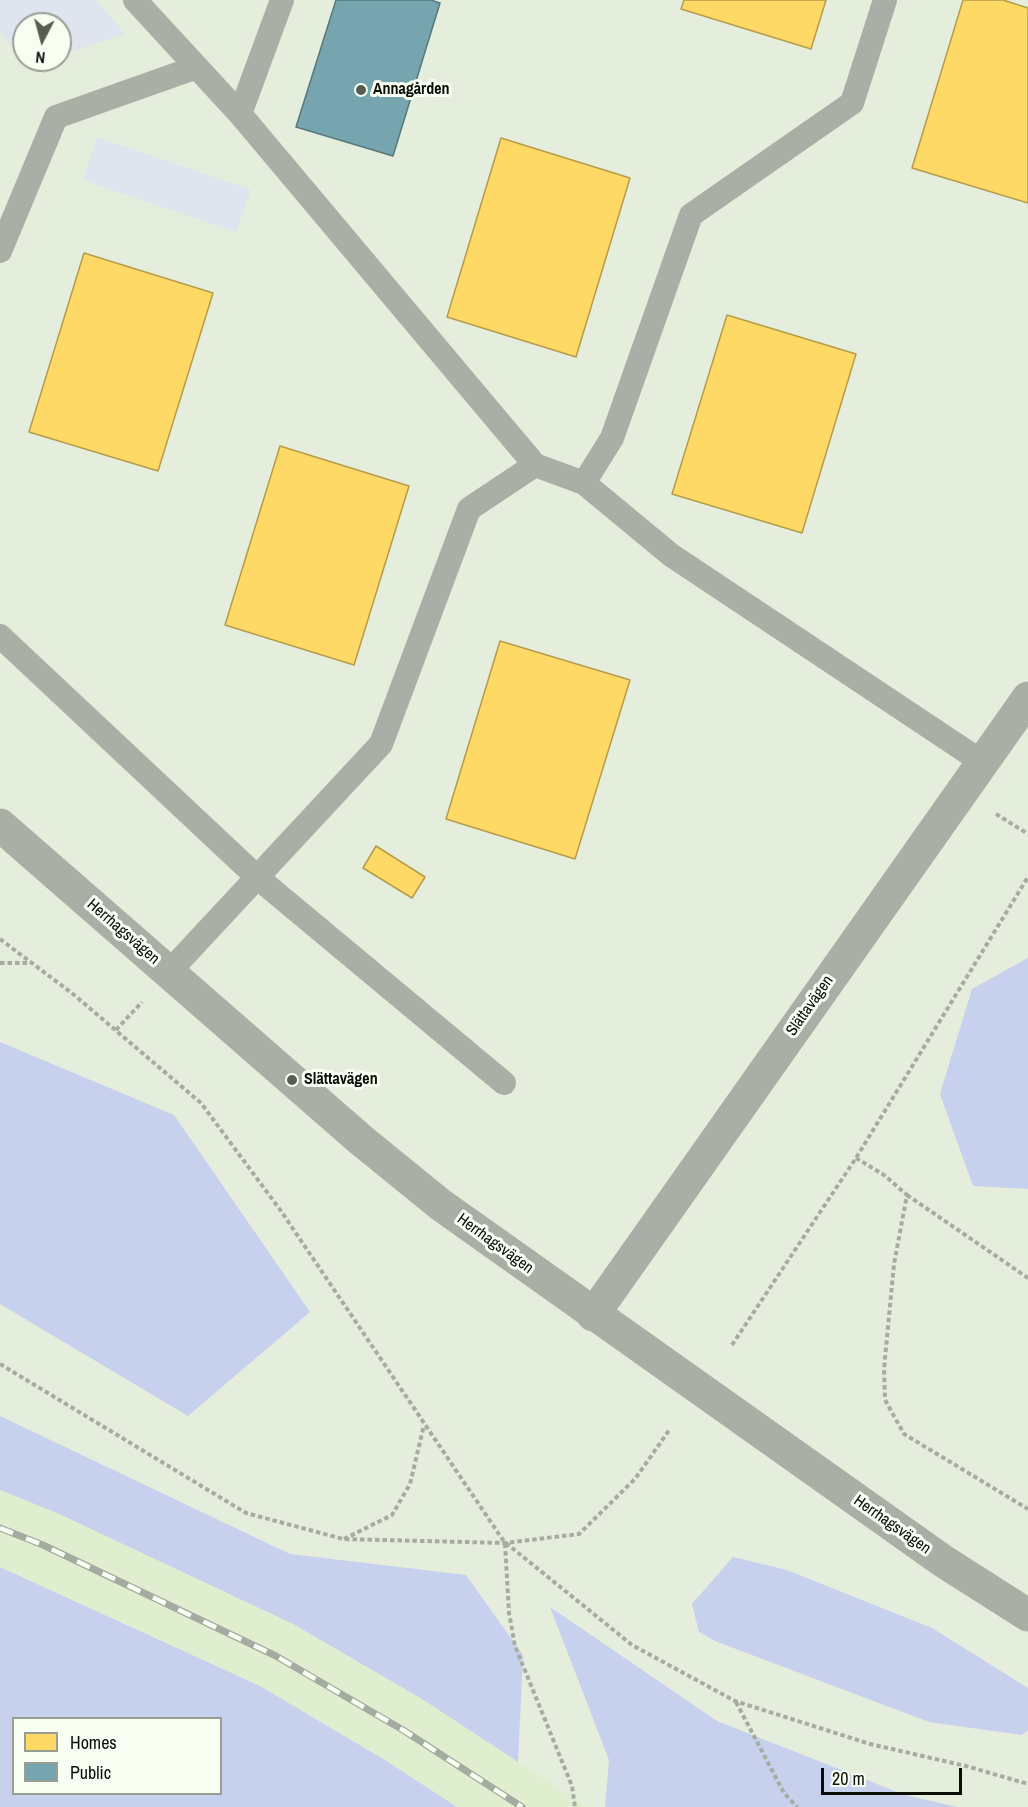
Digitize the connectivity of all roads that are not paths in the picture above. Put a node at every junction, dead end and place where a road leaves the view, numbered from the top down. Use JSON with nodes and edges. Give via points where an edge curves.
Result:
{"nodes":[{"id":1,"x":135,"y":0,"type":"edge"},
{"id":2,"x":282,"y":0,"type":"edge"},
{"id":3,"x":885,"y":0,"type":"edge"},
{"id":4,"x":197,"y":68,"type":"junction"},
{"id":5,"x":240,"y":114,"type":"junction"},
{"id":6,"x":0,"y":251,"type":"edge"},
{"id":7,"x":535,"y":465,"type":"junction"},
{"id":8,"x":584,"y":483,"type":"junction"},
{"id":9,"x":0,"y":636,"type":"edge"},
{"id":10,"x":1028,"y":698,"type":"edge"},
{"id":11,"x":982,"y":762,"type":"junction"},
{"id":12,"x":0,"y":825,"type":"edge"},
{"id":13,"x":258,"y":878,"type":"junction"},
{"id":14,"x":169,"y":972,"type":"junction"},
{"id":15,"x":504,"y":1083,"type":"dead end"},
{"id":16,"x":593,"y":1315,"type":"junction"},
{"id":17,"x":1028,"y":1614,"type":"edge"}],
"edges":[{"from":1,"to":4,"type":"lane"},
{"from":2,"to":5,"type":"lane"},
{"from":3,"to":8,"type":"lane","via":[[852,103],[691,215],[612,438]]},
{"from":4,"to":5,"type":"lane"},
{"from":4,"to":6,"type":"lane","via":[[56,117]]},
{"from":5,"to":7,"type":"lane"},
{"from":7,"to":8,"type":"lane"},
{"from":7,"to":13,"type":"lane","via":[[469,509],[381,744]]},
{"from":8,"to":11,"type":"lane","via":[[671,555]]},
{"from":9,"to":13,"type":"lane"},
{"from":10,"to":11,"type":"street","name":"Slättavägen"},
{"from":11,"to":16,"type":"street","name":"Slättavägen"},
{"from":12,"to":14,"type":"street","name":"Herrhagsvägen"},
{"from":13,"to":14,"type":"lane"},
{"from":13,"to":15,"type":"lane"},
{"from":14,"to":16,"type":"street","name":"Herrhagsvägen","via":[[441,1205]]},
{"from":16,"to":17,"type":"street","name":"Herrhagsvägen","via":[[943,1561]]}]}
